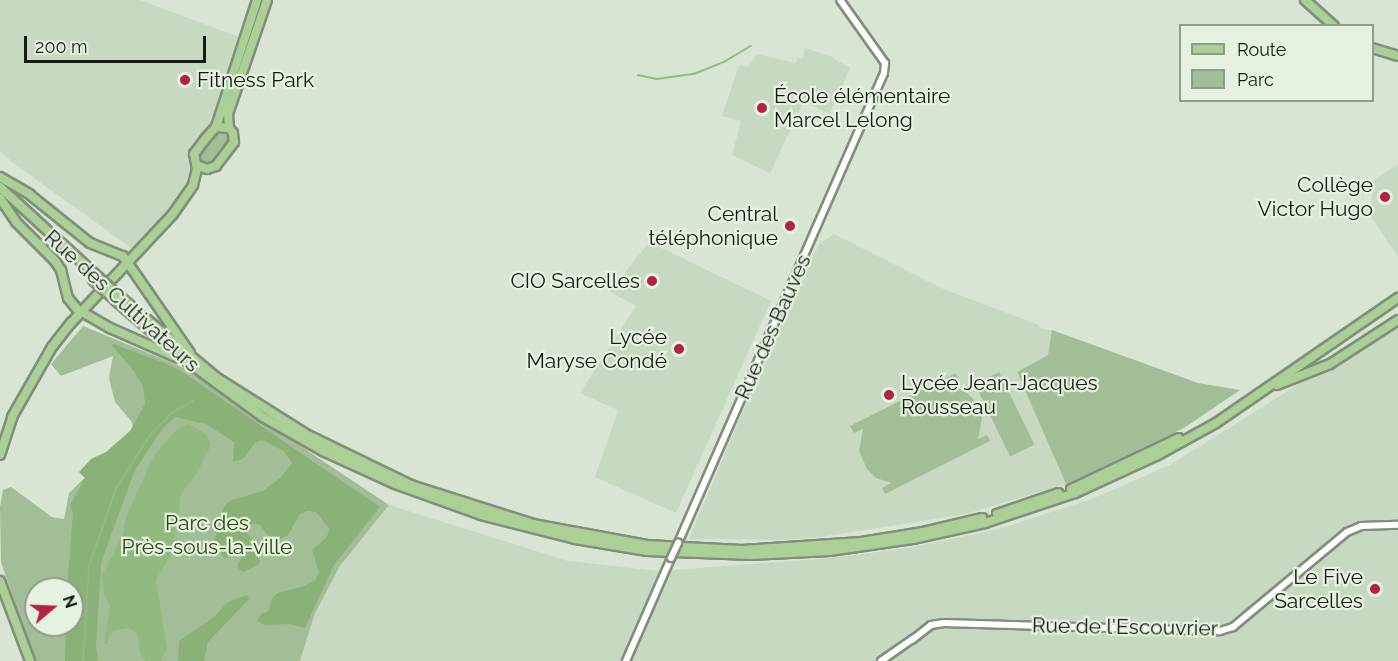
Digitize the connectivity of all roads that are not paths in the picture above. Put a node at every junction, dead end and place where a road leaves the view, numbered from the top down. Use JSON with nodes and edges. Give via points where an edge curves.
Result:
{"nodes":[{"id":1,"x":257,"y":0,"type":"edge"},
{"id":2,"x":267,"y":0,"type":"edge"},
{"id":3,"x":840,"y":0,"type":"edge"},
{"id":4,"x":1305,"y":0,"type":"edge"},
{"id":5,"x":1332,"y":24,"type":"edge"},
{"id":6,"x":1374,"y":49,"type":"edge"},
{"id":7,"x":1398,"y":56,"type":"edge"},
{"id":8,"x":216,"y":127,"type":"junction"},
{"id":9,"x":229,"y":128,"type":"junction"},
{"id":10,"x":196,"y":165,"type":"junction"},
{"id":11,"x":207,"y":169,"type":"junction"},
{"id":12,"x":0,"y":177,"type":"edge"},
{"id":13,"x":193,"y":185,"type":"junction"},
{"id":14,"x":0,"y":187,"type":"edge"},
{"id":15,"x":0,"y":198,"type":"edge"},
{"id":16,"x":129,"y":262,"type":"junction"},
{"id":17,"x":1398,"y":297,"type":"edge"},
{"id":18,"x":117,"y":299,"type":"junction"},
{"id":19,"x":81,"y":312,"type":"junction"},
{"id":20,"x":1398,"y":320,"type":"edge"},
{"id":21,"x":185,"y":360,"type":"junction"},
{"id":22,"x":201,"y":366,"type":"junction"},
{"id":23,"x":1246,"y":401,"type":"junction"},
{"id":24,"x":1236,"y":408,"type":"junction"},
{"id":25,"x":0,"y":455,"type":"edge"},
{"id":26,"x":1398,"y":525,"type":"edge"},
{"id":27,"x":0,"y":581,"type":"edge"},
{"id":28,"x":30,"y":661,"type":"edge"},
{"id":29,"x":626,"y":661,"type":"edge"},
{"id":30,"x":881,"y":661,"type":"edge"}],
"edges":[{"from":1,"to":8,"type":"main road"},
{"from":2,"to":9,"type":"main road","via":[[228,114]]},
{"from":3,"to":29,"type":"street","name":"Rue des Bauves","bridge":true,"via":[[885,63],[884,73]]},
{"from":4,"to":5,"type":"main road"},
{"from":6,"to":7,"type":"main road"},
{"from":8,"to":9,"type":"main road"},
{"from":8,"to":10,"type":"main road","via":[[195,152]]},
{"from":9,"to":11,"type":"main road","via":[[232,145],[216,166]]},
{"from":10,"to":11,"type":"main road"},
{"from":10,"to":13,"type":"main road"},
{"from":11,"to":13,"type":"main road"},
{"from":12,"to":16,"type":"main road","via":[[38,200],[90,243],[117,252]]},
{"from":13,"to":16,"type":"main road","via":[[163,227]]},
{"from":14,"to":18,"type":"main road","name":"Rue des Cultivateurs","bridge":true},
{"from":15,"to":19,"type":"main road","via":[[16,222],[55,261],[71,303]]},
{"from":16,"to":19,"type":"main road"},
{"from":16,"to":22,"type":"main road"},
{"from":17,"to":23,"type":"main road","name":"Rue des Cultivateurs"},
{"from":18,"to":21,"type":"main road","name":"Rue des Cultivateurs"},
{"from":18,"to":22,"type":"main road","name":"Rue des Cultivateurs"},
{"from":19,"to":21,"type":"main road","via":[[119,333]]},
{"from":19,"to":25,"type":"main road","via":[[52,347],[17,407]]},
{"from":20,"to":23,"type":"main road","via":[[1330,364]]},
{"from":21,"to":24,"type":"main road","name":"Rue des Cultivateurs","via":[[299,439],[435,500],[575,539],[647,551],[708,555],[781,555],[856,548],[985,523],[1059,499],[1137,466],[1200,433]]},
{"from":22,"to":24,"type":"main road","name":"Rue des Cultivateurs","via":[[306,434],[429,492],[543,526],[620,542],[698,549],[840,545],[983,518],[1099,477]]},
{"from":23,"to":24,"type":"main road","name":"Rue des Cultivateurs"},
{"from":26,"to":30,"type":"street","name":"Rue de l'Escouvrier","via":[[1361,526],[1347,532],[1233,627],[1220,631],[935,624]]},
{"from":27,"to":28,"type":"main road"}]}
